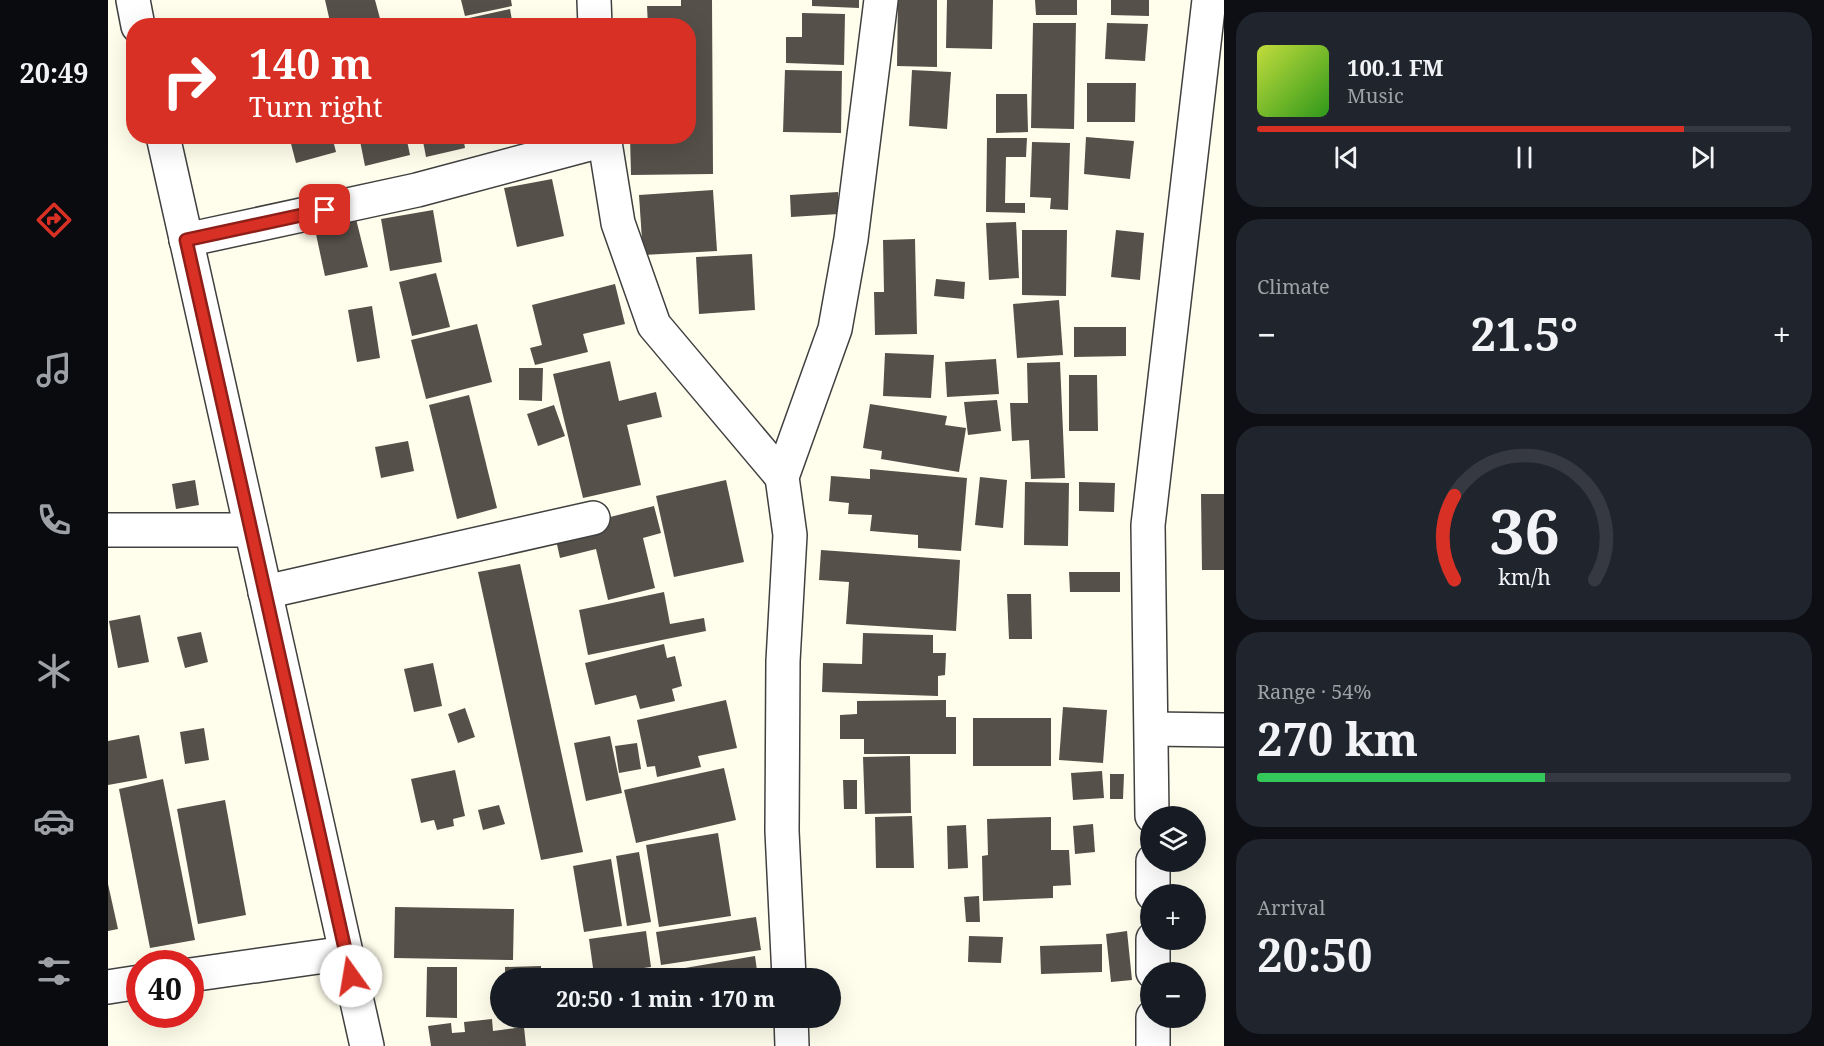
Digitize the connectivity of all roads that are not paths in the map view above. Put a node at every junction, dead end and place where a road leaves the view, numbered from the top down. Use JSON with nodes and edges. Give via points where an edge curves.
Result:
{"nodes":[{"id":1,"x":133,"y":0,"type":"edge"},
{"id":2,"x":594,"y":0,"type":"edge"},
{"id":3,"x":881,"y":0,"type":"edge"},
{"id":4,"x":1209,"y":0,"type":"edge"},
{"id":5,"x":136,"y":18,"type":"edge"},
{"id":6,"x":595,"y":18,"type":"edge"},
{"id":7,"x":165,"y":144,"type":"edge"},
{"id":8,"x":582,"y":144,"type":"edge"},
{"id":9,"x":605,"y":144,"type":"edge"},
{"id":10,"x":186,"y":240,"type":"junction"},
{"id":11,"x":782,"y":477,"type":"junction"},
{"id":12,"x":593,"y":518,"type":"dead end"},
{"id":13,"x":108,"y":530,"type":"edge"},
{"id":14,"x":251,"y":530,"type":"junction"},
{"id":15,"x":265,"y":592,"type":"junction"},
{"id":16,"x":1152,"y":729,"type":"junction"},
{"id":17,"x":1224,"y":730,"type":"edge"},
{"id":18,"x":1152,"y":806,"type":"edge"},
{"id":19,"x":346,"y":953,"type":"junction"},
{"id":20,"x":789,"y":968,"type":"edge"},
{"id":21,"x":204,"y":973,"type":"edge"},
{"id":22,"x":126,"y":984,"type":"edge"},
{"id":23,"x":108,"y":987,"type":"edge"},
{"id":24,"x":791,"y":1028,"type":"edge"},
{"id":25,"x":1153,"y":1028,"type":"edge"},
{"id":26,"x":367,"y":1046,"type":"edge"},
{"id":27,"x":792,"y":1046,"type":"edge"},
{"id":28,"x":1154,"y":1046,"type":"edge"}],
"edges":[{"from":1,"to":5,"type":"street"},
{"from":2,"to":6,"type":"street"},
{"from":3,"to":11,"type":"street","via":[[836,329]]},
{"from":4,"to":16,"type":"street","via":[[1148,525]]},
{"from":7,"to":10,"type":"street"},
{"from":8,"to":10,"type":"street","via":[[417,190]]},
{"from":9,"to":11,"type":"street","via":[[618,223],[654,325]]},
{"from":10,"to":14,"type":"street"},
{"from":11,"to":20,"type":"street","via":[[790,535],[783,661],[782,831]]},
{"from":12,"to":15,"type":"street"},
{"from":13,"to":14,"type":"street"},
{"from":14,"to":15,"type":"street"},
{"from":15,"to":19,"type":"street"},
{"from":16,"to":17,"type":"street"},
{"from":16,"to":18,"type":"street"},
{"from":19,"to":21,"type":"street"},
{"from":19,"to":26,"type":"street"},
{"from":22,"to":23,"type":"street"},
{"from":24,"to":27,"type":"street"},
{"from":25,"to":28,"type":"street"}]}
